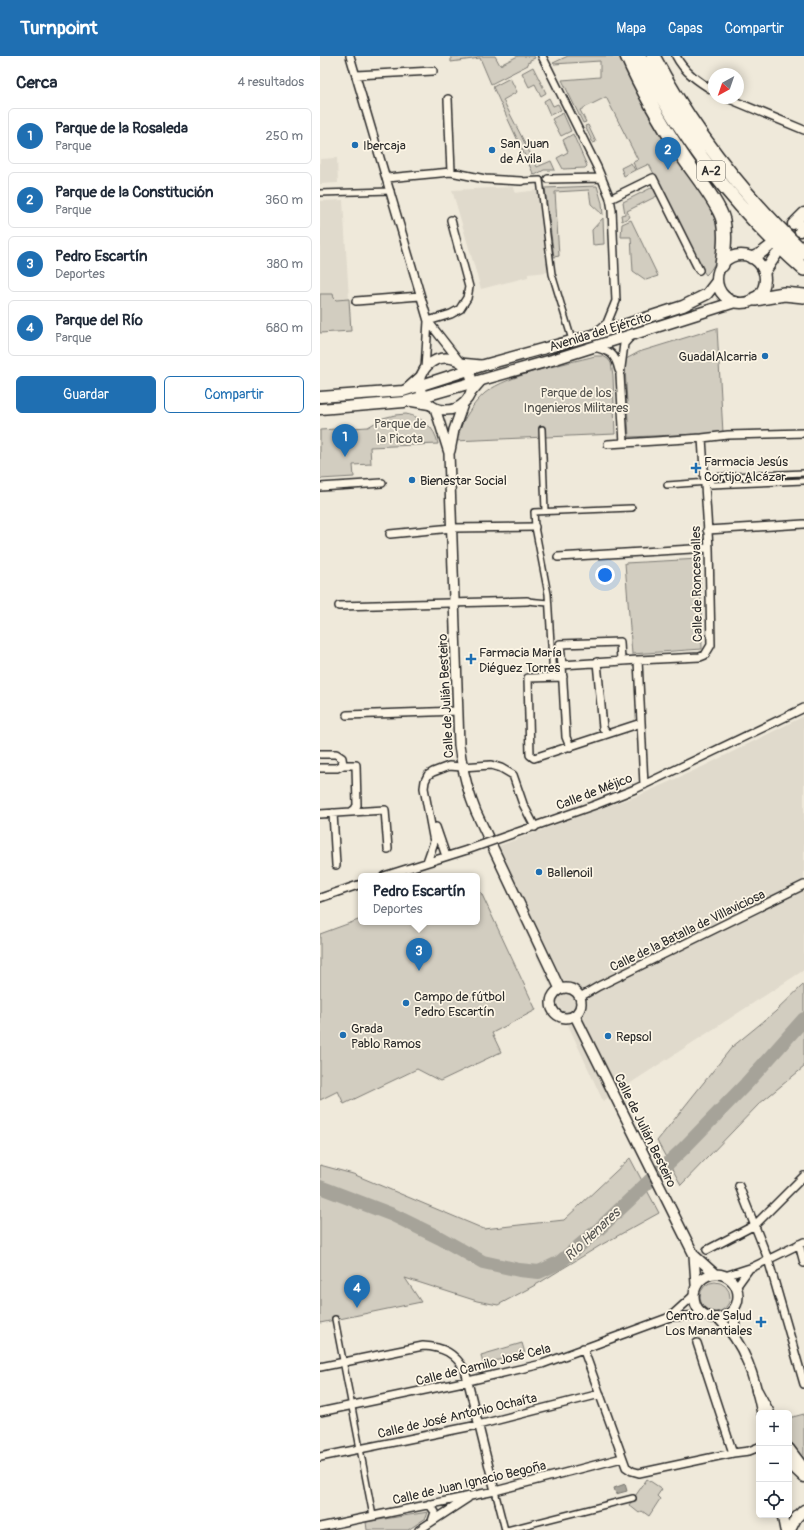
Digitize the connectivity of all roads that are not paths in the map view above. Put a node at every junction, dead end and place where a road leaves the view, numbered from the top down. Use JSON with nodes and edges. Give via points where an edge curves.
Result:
{"nodes":[{"id":1,"x":350,"y":56,"type":"edge"},
{"id":2,"x":542,"y":56,"type":"edge"},
{"id":3,"x":627,"y":56,"type":"edge"},
{"id":4,"x":639,"y":56,"type":"edge"},
{"id":5,"x":653,"y":56,"type":"edge"},
{"id":6,"x":676,"y":56,"type":"edge"},
{"id":7,"x":433,"y":71,"type":"dead end"},
{"id":8,"x":356,"y":75,"type":"junction"},
{"id":9,"x":708,"y":87,"type":"edge"},
{"id":10,"x":448,"y":99,"type":"dead end"},
{"id":11,"x":678,"y":101,"type":"junction"},
{"id":12,"x":741,"y":104,"type":"edge"},
{"id":13,"x":804,"y":130,"type":"edge"},
{"id":14,"x":451,"y":172,"type":"junction"},
{"id":15,"x":387,"y":178,"type":"junction"},
{"id":16,"x":602,"y":178,"type":"junction"},
{"id":17,"x":544,"y":179,"type":"junction"},
{"id":18,"x":521,"y":181,"type":"joint"},
{"id":19,"x":391,"y":191,"type":"junction"},
{"id":20,"x":320,"y":193,"type":"edge"},
{"id":21,"x":610,"y":199,"type":"junction"},
{"id":22,"x":804,"y":213,"type":"edge"},
{"id":23,"x":451,"y":220,"type":"dead end"},
{"id":24,"x":799,"y":227,"type":"edge"},
{"id":25,"x":804,"y":244,"type":"edge"},
{"id":26,"x":804,"y":253,"type":"edge"},
{"id":27,"x":751,"y":258,"type":"junction"},
{"id":28,"x":722,"y":266,"type":"junction"},
{"id":29,"x":804,"y":269,"type":"edge"},
{"id":30,"x":699,"y":270,"type":"dead end"},
{"id":31,"x":764,"y":273,"type":"junction"},
{"id":32,"x":717,"y":281,"type":"junction"},
{"id":33,"x":420,"y":296,"type":"junction"},
{"id":34,"x":804,"y":296,"type":"edge"},
{"id":35,"x":755,"y":299,"type":"junction"},
{"id":36,"x":356,"y":301,"type":"dead end"},
{"id":37,"x":735,"y":302,"type":"junction"},
{"id":38,"x":428,"y":321,"type":"junction"},
{"id":39,"x":593,"y":335,"type":"junction"},
{"id":40,"x":632,"y":335,"type":"junction"},
{"id":41,"x":572,"y":340,"type":"junction"},
{"id":42,"x":592,"y":347,"type":"junction"},
{"id":43,"x":460,"y":362,"type":"junction"},
{"id":44,"x":484,"y":364,"type":"junction"},
{"id":45,"x":468,"y":370,"type":"junction"},
{"id":46,"x":424,"y":371,"type":"junction"},
{"id":47,"x":620,"y":375,"type":"junction"},
{"id":48,"x":485,"y":379,"type":"junction"},
{"id":49,"x":472,"y":382,"type":"junction"},
{"id":50,"x":420,"y":385,"type":"junction"},
{"id":51,"x":471,"y":394,"type":"junction"},
{"id":52,"x":404,"y":396,"type":"junction"},
{"id":53,"x":423,"y":396,"type":"junction"},
{"id":54,"x":320,"y":397,"type":"edge"},
{"id":55,"x":463,"y":404,"type":"junction"},
{"id":56,"x":434,"y":407,"type":"junction"},
{"id":57,"x":320,"y":409,"type":"edge"},
{"id":58,"x":542,"y":429,"type":"dead end"},
{"id":59,"x":804,"y":433,"type":"edge"},
{"id":60,"x":702,"y":438,"type":"junction"},
{"id":61,"x":624,"y":443,"type":"junction"},
{"id":62,"x":608,"y":444,"type":"dead end"},
{"id":63,"x":450,"y":453,"type":"junction"},
{"id":64,"x":804,"y":473,"type":"edge"},
{"id":65,"x":804,"y":481,"type":"edge"},
{"id":66,"x":707,"y":482,"type":"junction"},
{"id":67,"x":382,"y":483,"type":"dead end"},
{"id":68,"x":667,"y":485,"type":"dead end"},
{"id":69,"x":320,"y":487,"type":"edge"},
{"id":70,"x":632,"y":508,"type":"dead end"},
{"id":71,"x":545,"y":511,"type":"junction"},
{"id":72,"x":804,"y":524,"type":"edge"},
{"id":73,"x":535,"y":527,"type":"junction"},
{"id":74,"x":452,"y":528,"type":"junction"},
{"id":75,"x":708,"y":530,"type":"junction"},
{"id":76,"x":390,"y":534,"type":"dead end"},
{"id":77,"x":709,"y":548,"type":"junction"},
{"id":78,"x":558,"y":557,"type":"dead end"},
{"id":79,"x":527,"y":601,"type":"joint"},
{"id":80,"x":454,"y":603,"type":"junction"},
{"id":81,"x":548,"y":603,"type":"junction"},
{"id":82,"x":339,"y":606,"type":"dead end"},
{"id":83,"x":638,"y":660,"type":"junction"},
{"id":84,"x":621,"y":661,"type":"junction"},
{"id":85,"x":597,"y":662,"type":"junction"},
{"id":86,"x":562,"y":664,"type":"junction"},
{"id":87,"x":553,"y":677,"type":"junction"},
{"id":88,"x":563,"y":677,"type":"junction"},
{"id":89,"x":804,"y":708,"type":"edge"},
{"id":90,"x":458,"y":711,"type":"junction"},
{"id":91,"x":347,"y":715,"type":"dead end"},
{"id":92,"x":641,"y":723,"type":"junction"},
{"id":93,"x":607,"y":734,"type":"junction"},
{"id":94,"x":570,"y":747,"type":"junction"},
{"id":95,"x":320,"y":754,"type":"edge"},
{"id":96,"x":343,"y":765,"type":"junction"},
{"id":97,"x":462,"y":767,"type":"junction"},
{"id":98,"x":320,"y":768,"type":"edge"},
{"id":99,"x":644,"y":785,"type":"junction"},
{"id":100,"x":425,"y":796,"type":"junction"},
{"id":101,"x":351,"y":812,"type":"junction"},
{"id":102,"x":333,"y":813,"type":"junction"},
{"id":103,"x":320,"y":814,"type":"edge"},
{"id":104,"x":535,"y":826,"type":"junction"},
{"id":105,"x":388,"y":849,"type":"dead end"},
{"id":106,"x":446,"y":856,"type":"junction"},
{"id":107,"x":427,"y":862,"type":"junction"},
{"id":108,"x":336,"y":865,"type":"dead end"},
{"id":109,"x":393,"y":873,"type":"edge"},
{"id":110,"x":358,"y":885,"type":"edge"},
{"id":111,"x":804,"y":885,"type":"edge"},
{"id":112,"x":320,"y":898,"type":"edge"},
{"id":113,"x":560,"y":989,"type":"junction"},
{"id":114,"x":580,"y":997,"type":"junction"},
{"id":115,"x":575,"y":1016,"type":"junction"},
{"id":116,"x":804,"y":1176,"type":"edge"},
{"id":117,"x":739,"y":1186,"type":"dead end"},
{"id":118,"x":755,"y":1225,"type":"junction"},
{"id":119,"x":801,"y":1243,"type":"edge"},
{"id":120,"x":707,"y":1250,"type":"dead end"},
{"id":121,"x":694,"y":1255,"type":"junction"},
{"id":122,"x":768,"y":1259,"type":"junction"},
{"id":123,"x":804,"y":1263,"type":"edge"},
{"id":124,"x":749,"y":1269,"type":"junction"},
{"id":125,"x":715,"y":1274,"type":"junction"},
{"id":126,"x":725,"y":1276,"type":"junction"},
{"id":127,"x":696,"y":1284,"type":"junction"},
{"id":128,"x":736,"y":1287,"type":"junction"},
{"id":129,"x":693,"y":1296,"type":"junction"},
{"id":130,"x":734,"y":1310,"type":"junction"},
{"id":131,"x":703,"y":1315,"type":"junction"},
{"id":132,"x":670,"y":1317,"type":"junction"},
{"id":133,"x":335,"y":1319,"type":"dead end"},
{"id":134,"x":719,"y":1319,"type":"junction"},
{"id":135,"x":735,"y":1336,"type":"junction"},
{"id":136,"x":697,"y":1343,"type":"dead end"},
{"id":137,"x":584,"y":1348,"type":"junction"},
{"id":138,"x":344,"y":1362,"type":"junction"},
{"id":139,"x":320,"y":1367,"type":"edge"},
{"id":140,"x":468,"y":1381,"type":"junction"},
{"id":141,"x":804,"y":1384,"type":"edge"},
{"id":142,"x":758,"y":1391,"type":"junction"},
{"id":143,"x":600,"y":1394,"type":"junction"},
{"id":144,"x":352,"y":1405,"type":"junction"},
{"id":145,"x":761,"y":1410,"type":"edge"},
{"id":146,"x":768,"y":1410,"type":"edge"},
{"id":147,"x":320,"y":1412,"type":"edge"},
{"id":148,"x":478,"y":1425,"type":"junction"},
{"id":149,"x":756,"y":1448,"type":"edge"},
{"id":150,"x":360,"y":1449,"type":"junction"},
{"id":151,"x":733,"y":1453,"type":"junction"},
{"id":152,"x":792,"y":1453,"type":"edge"},
{"id":153,"x":320,"y":1457,"type":"edge"},
{"id":154,"x":622,"y":1458,"type":"junction"},
{"id":155,"x":792,"y":1466,"type":"edge"},
{"id":156,"x":804,"y":1469,"type":"edge"},
{"id":157,"x":804,"y":1477,"type":"edge"},
{"id":158,"x":495,"y":1491,"type":"junction"},
{"id":159,"x":471,"y":1496,"type":"junction"},
{"id":160,"x":633,"y":1498,"type":"dead end"},
{"id":161,"x":428,"y":1504,"type":"junction"},
{"id":162,"x":804,"y":1510,"type":"edge"},
{"id":163,"x":373,"y":1516,"type":"junction"},
{"id":164,"x":783,"y":1518,"type":"edge"},
{"id":165,"x":432,"y":1522,"type":"junction"},
{"id":166,"x":320,"y":1527,"type":"edge"},
{"id":167,"x":419,"y":1530,"type":"edge"},
{"id":168,"x":506,"y":1530,"type":"edge"},
{"id":169,"x":785,"y":1530,"type":"edge"},
{"id":170,"x":790,"y":1530,"type":"edge"}],
"edges":[{"from":1,"to":8,"type":"street"},
{"from":2,"to":16,"type":"street"},
{"from":3,"to":28,"type":"highway","via":[[663,125],[722,218],[725,243]]},
{"from":4,"to":29,"type":"highway","number":"A-2","via":[[678,124],[712,172],[748,215]]},
{"from":5,"to":11,"type":"highway","number":"A-2"},
{"from":6,"to":9,"type":"street","via":[[690,74]]},
{"from":7,"to":8,"type":"street"},
{"from":8,"to":15,"type":"street"},
{"from":10,"to":14,"type":"street"},
{"from":11,"to":25,"type":"highway","via":[[753,193]]},
{"from":11,"to":26,"type":"highway","number":"A-2","via":[[738,184]]},
{"from":12,"to":13,"type":"street"},
{"from":14,"to":15,"type":"street"},
{"from":14,"to":18,"type":"street","via":[[485,179]]},
{"from":15,"to":19,"type":"street"},
{"from":16,"to":17,"type":"street"},
{"from":16,"to":21,"type":"street"},
{"from":17,"to":18,"type":"street"},
{"from":17,"to":41,"type":"street","via":[[552,274]]},
{"from":19,"to":20,"type":"street"},
{"from":19,"to":33,"type":"street"},
{"from":21,"to":30,"type":"street","via":[[653,178]]},
{"from":21,"to":39,"type":"street","via":[[616,301],[607,323]]},
{"from":22,"to":24,"type":"main road"},
{"from":23,"to":38,"type":"street","via":[[469,287],[467,298],[460,309]]},
{"from":27,"to":28,"type":"main road","via":[[738,256]]},
{"from":27,"to":31,"type":"main road"},
{"from":27,"to":31,"type":"main road","via":[[773,251]]},
{"from":28,"to":32,"type":"main road"},
{"from":31,"to":35,"type":"main road","via":[[764,285]]},
{"from":32,"to":37,"type":"main road","via":[[722,294]]},
{"from":32,"to":39,"type":"main road","name":"Avenida del Ejército","via":[[702,298]]},
{"from":33,"to":36,"type":"street"},
{"from":33,"to":38,"type":"street"},
{"from":34,"to":35,"type":"highway","via":[[784,294]]},
{"from":35,"to":37,"type":"main road","via":[[746,303]]},
{"from":37,"to":40,"type":"main road","name":"Avenida del Ejército"},
{"from":38,"to":43,"type":"street"},
{"from":38,"to":46,"type":"street"},
{"from":39,"to":41,"type":"main road","name":"Avenida del Ejército"},
{"from":40,"to":42,"type":"main road","name":"Avenida del Ejército"},
{"from":40,"to":47,"type":"street","via":[[624,344]]},
{"from":41,"to":44,"type":"main road","name":"Avenida del Ejército"},
{"from":42,"to":47,"type":"street","via":[[607,350],[617,362]]},
{"from":42,"to":48,"type":"main road","name":"Avenida del Ejército"},
{"from":43,"to":44,"type":"street"},
{"from":43,"to":45,"type":"street"},
{"from":43,"to":46,"type":"street","via":[[440,359],[432,362]]},
{"from":44,"to":45,"type":"main road","name":"Avenida del Ejército"},
{"from":45,"to":49,"type":"street"},
{"from":45,"to":50,"type":"main road","name":"Avenida del Ejército"},
{"from":46,"to":50,"type":"street"},
{"from":46,"to":52,"type":"street"},
{"from":47,"to":61,"type":"street"},
{"from":48,"to":49,"type":"main road","name":"Avenida del Ejército"},
{"from":48,"to":51,"type":"street"},
{"from":49,"to":51,"type":"street"},
{"from":49,"to":53,"type":"main road","name":"Avenida del Ejército"},
{"from":50,"to":52,"type":"main road","name":"Avenida del Ejército"},
{"from":50,"to":53,"type":"street"},
{"from":51,"to":55,"type":"street"},
{"from":52,"to":53,"type":"main road","name":"Avenida del Ejército"},
{"from":52,"to":54,"type":"main road","name":"Avenida del Ejército"},
{"from":52,"to":56,"type":"street"},
{"from":52,"to":57,"type":"main road","name":"Avenida del Ejército"},
{"from":53,"to":56,"type":"street"},
{"from":55,"to":56,"type":"street","via":[[455,409],[444,410]]},
{"from":55,"to":63,"type":"street","name":"Calle de Julián Besteiro","via":[[454,430]]},
{"from":56,"to":63,"type":"street","name":"Calle de Julián Besteiro"},
{"from":58,"to":71,"type":"street"},
{"from":59,"to":60,"type":"street"},
{"from":60,"to":61,"type":"street"},
{"from":60,"to":66,"type":"street","name":"Calle de Roncesvalles"},
{"from":61,"to":62,"type":"street"},
{"from":63,"to":74,"type":"street","name":"Calle de Julián Besteiro"},
{"from":64,"to":66,"type":"street","via":[[710,477]]},
{"from":65,"to":66,"type":"street","via":[[711,485]]},
{"from":66,"to":68,"type":"street"},
{"from":66,"to":75,"type":"street","name":"Calle de Roncesvalles"},
{"from":67,"to":69,"type":"street"},
{"from":70,"to":71,"type":"street"},
{"from":71,"to":73,"type":"street","via":[[534,512]]},
{"from":72,"to":75,"type":"street"},
{"from":73,"to":74,"type":"street"},
{"from":73,"to":81,"type":"street"},
{"from":74,"to":76,"type":"street"},
{"from":74,"to":80,"type":"street","name":"Calle de Julián Besteiro"},
{"from":75,"to":77,"type":"street","name":"Calle de Roncesvalles"},
{"from":77,"to":78,"type":"street"},
{"from":77,"to":83,"type":"street","name":"Calle de Roncesvalles","via":[[709,650],[700,657]]},
{"from":79,"to":80,"type":"street"},
{"from":79,"to":81,"type":"street"},
{"from":80,"to":82,"type":"street"},
{"from":80,"to":90,"type":"street","name":"Calle de Julián Besteiro"},
{"from":81,"to":87,"type":"street"},
{"from":83,"to":84,"type":"street"},
{"from":83,"to":92,"type":"street"},
{"from":84,"to":85,"type":"street"},
{"from":84,"to":86,"type":"street","via":[[620,642],[560,644]]},
{"from":85,"to":86,"type":"street"},
{"from":85,"to":93,"type":"street","via":[[603,728]]},
{"from":86,"to":88,"type":"street"},
{"from":87,"to":88,"type":"street"},
{"from":87,"to":94,"type":"street","via":[[528,678],[530,755],[534,758]]},
{"from":88,"to":94,"type":"street","via":[[566,737]]},
{"from":89,"to":99,"type":"street","name":"Calle de Méjico"},
{"from":90,"to":91,"type":"street"},
{"from":90,"to":97,"type":"street","name":"Calle de Julián Besteiro"},
{"from":92,"to":93,"type":"street"},
{"from":92,"to":99,"type":"street"},
{"from":93,"to":94,"type":"street"},
{"from":95,"to":96,"type":"street","via":[[336,754],[342,758]]},
{"from":96,"to":98,"type":"street","via":[[337,768]]},
{"from":96,"to":101,"type":"street","via":[[356,765],[357,805]]},
{"from":97,"to":100,"type":"street","via":[[449,766],[428,775],[425,781]]},
{"from":97,"to":104,"type":"street","via":[[491,765],[509,771]]},
{"from":97,"to":113,"type":"street","name":"Calle de Julián Besteiro","via":[[476,812]]},
{"from":99,"to":104,"type":"street","name":"Calle de Méjico"},
{"from":100,"to":106,"type":"street"},
{"from":100,"to":107,"type":"street","via":[[434,842]]},
{"from":101,"to":102,"type":"street"},
{"from":101,"to":105,"type":"street","via":[[385,810]]},
{"from":102,"to":103,"type":"street"},
{"from":102,"to":108,"type":"street"},
{"from":104,"to":106,"type":"street","name":"Calle de Méjico","bridge":true},
{"from":106,"to":107,"type":"street","name":"Calle de Méjico"},
{"from":107,"to":109,"type":"street","name":"Calle de Méjico"},
{"from":110,"to":112,"type":"street"},
{"from":111,"to":114,"type":"street","name":"Calle de la Batalla de Villaviciosa"},
{"from":113,"to":114,"type":"street","via":[[570,988]]},
{"from":113,"to":115,"type":"street","via":[[551,1001],[553,1011],[566,1019]]},
{"from":114,"to":115,"type":"street","via":[[581,1007]]},
{"from":115,"to":121,"type":"street","name":"Calle de Julián Besteiro"},
{"from":116,"to":118,"type":"street"},
{"from":117,"to":118,"type":"street"},
{"from":118,"to":120,"type":"street"},
{"from":118,"to":122,"type":"street"},
{"from":119,"to":122,"type":"street"},
{"from":119,"to":123,"type":"street"},
{"from":121,"to":125,"type":"street","name":"Calle de Julián Besteiro"},
{"from":121,"to":127,"type":"street","name":"Calle de Julián Besteiro"},
{"from":122,"to":124,"type":"street"},
{"from":122,"to":141,"type":"street"},
{"from":124,"to":126,"type":"street"},
{"from":124,"to":128,"type":"street"},
{"from":125,"to":126,"type":"street"},
{"from":125,"to":127,"type":"street","via":[[704,1277]]},
{"from":126,"to":128,"type":"street","via":[[732,1280]]},
{"from":127,"to":129,"type":"street"},
{"from":128,"to":130,"type":"street","via":[[738,1296]]},
{"from":129,"to":131,"type":"street","via":[[694,1303]]},
{"from":129,"to":132,"type":"street","name":"Calle de Camilo José Cela"},
{"from":130,"to":134,"type":"street"},
{"from":130,"to":135,"type":"street"},
{"from":131,"to":132,"type":"street","name":"Calle de Camilo José Cela"},
{"from":131,"to":134,"type":"street"},
{"from":132,"to":137,"type":"street","name":"Calle de Camilo José Cela"},
{"from":133,"to":138,"type":"street"},
{"from":134,"to":135,"type":"street"},
{"from":135,"to":142,"type":"street"},
{"from":136,"to":151,"type":"street"},
{"from":137,"to":140,"type":"street","name":"Calle de Camilo José Cela","via":[[542,1364]]},
{"from":137,"to":143,"type":"street"},
{"from":138,"to":139,"type":"street"},
{"from":138,"to":140,"type":"street","via":[[423,1346],[436,1347],[458,1361],[465,1370]]},
{"from":138,"to":144,"type":"street"},
{"from":140,"to":144,"type":"street","name":"Calle de Camilo José Cela"},
{"from":140,"to":148,"type":"street"},
{"from":142,"to":145,"type":"street"},
{"from":142,"to":146,"type":"main road"},
{"from":143,"to":148,"type":"street","name":"Calle de José Antonio Ochaíta"},
{"from":143,"to":154,"type":"street"},
{"from":144,"to":147,"type":"street","name":"Calle de Camilo José Cela"},
{"from":144,"to":150,"type":"street"},
{"from":148,"to":150,"type":"street","name":"Calle de José Antonio Ochaíta"},
{"from":148,"to":158,"type":"street"},
{"from":149,"to":151,"type":"street"},
{"from":150,"to":153,"type":"street","name":"Calle de José Antonio Ochaíta"},
{"from":150,"to":163,"type":"street"},
{"from":151,"to":154,"type":"street","via":[[639,1472],[626,1467]]},
{"from":152,"to":156,"type":"main road"},
{"from":154,"to":158,"type":"street","name":"Calle de Juan Ignacio Begoña"},
{"from":155,"to":157,"type":"main road"},
{"from":158,"to":159,"type":"street","name":"Calle de Juan Ignacio Begoña"},
{"from":158,"to":168,"type":"street"},
{"from":159,"to":161,"type":"street","name":"Calle de Juan Ignacio Begoña"},
{"from":159,"to":165,"type":"street"},
{"from":160,"to":168,"type":"street"},
{"from":161,"to":163,"type":"street","name":"Calle de Juan Ignacio Begoña"},
{"from":161,"to":165,"type":"street","via":[[435,1512]]},
{"from":162,"to":170,"type":"main road"},
{"from":163,"to":166,"type":"street","name":"Calle de Juan Ignacio Begoña"},
{"from":164,"to":169,"type":"street"},
{"from":165,"to":167,"type":"street"}]}
